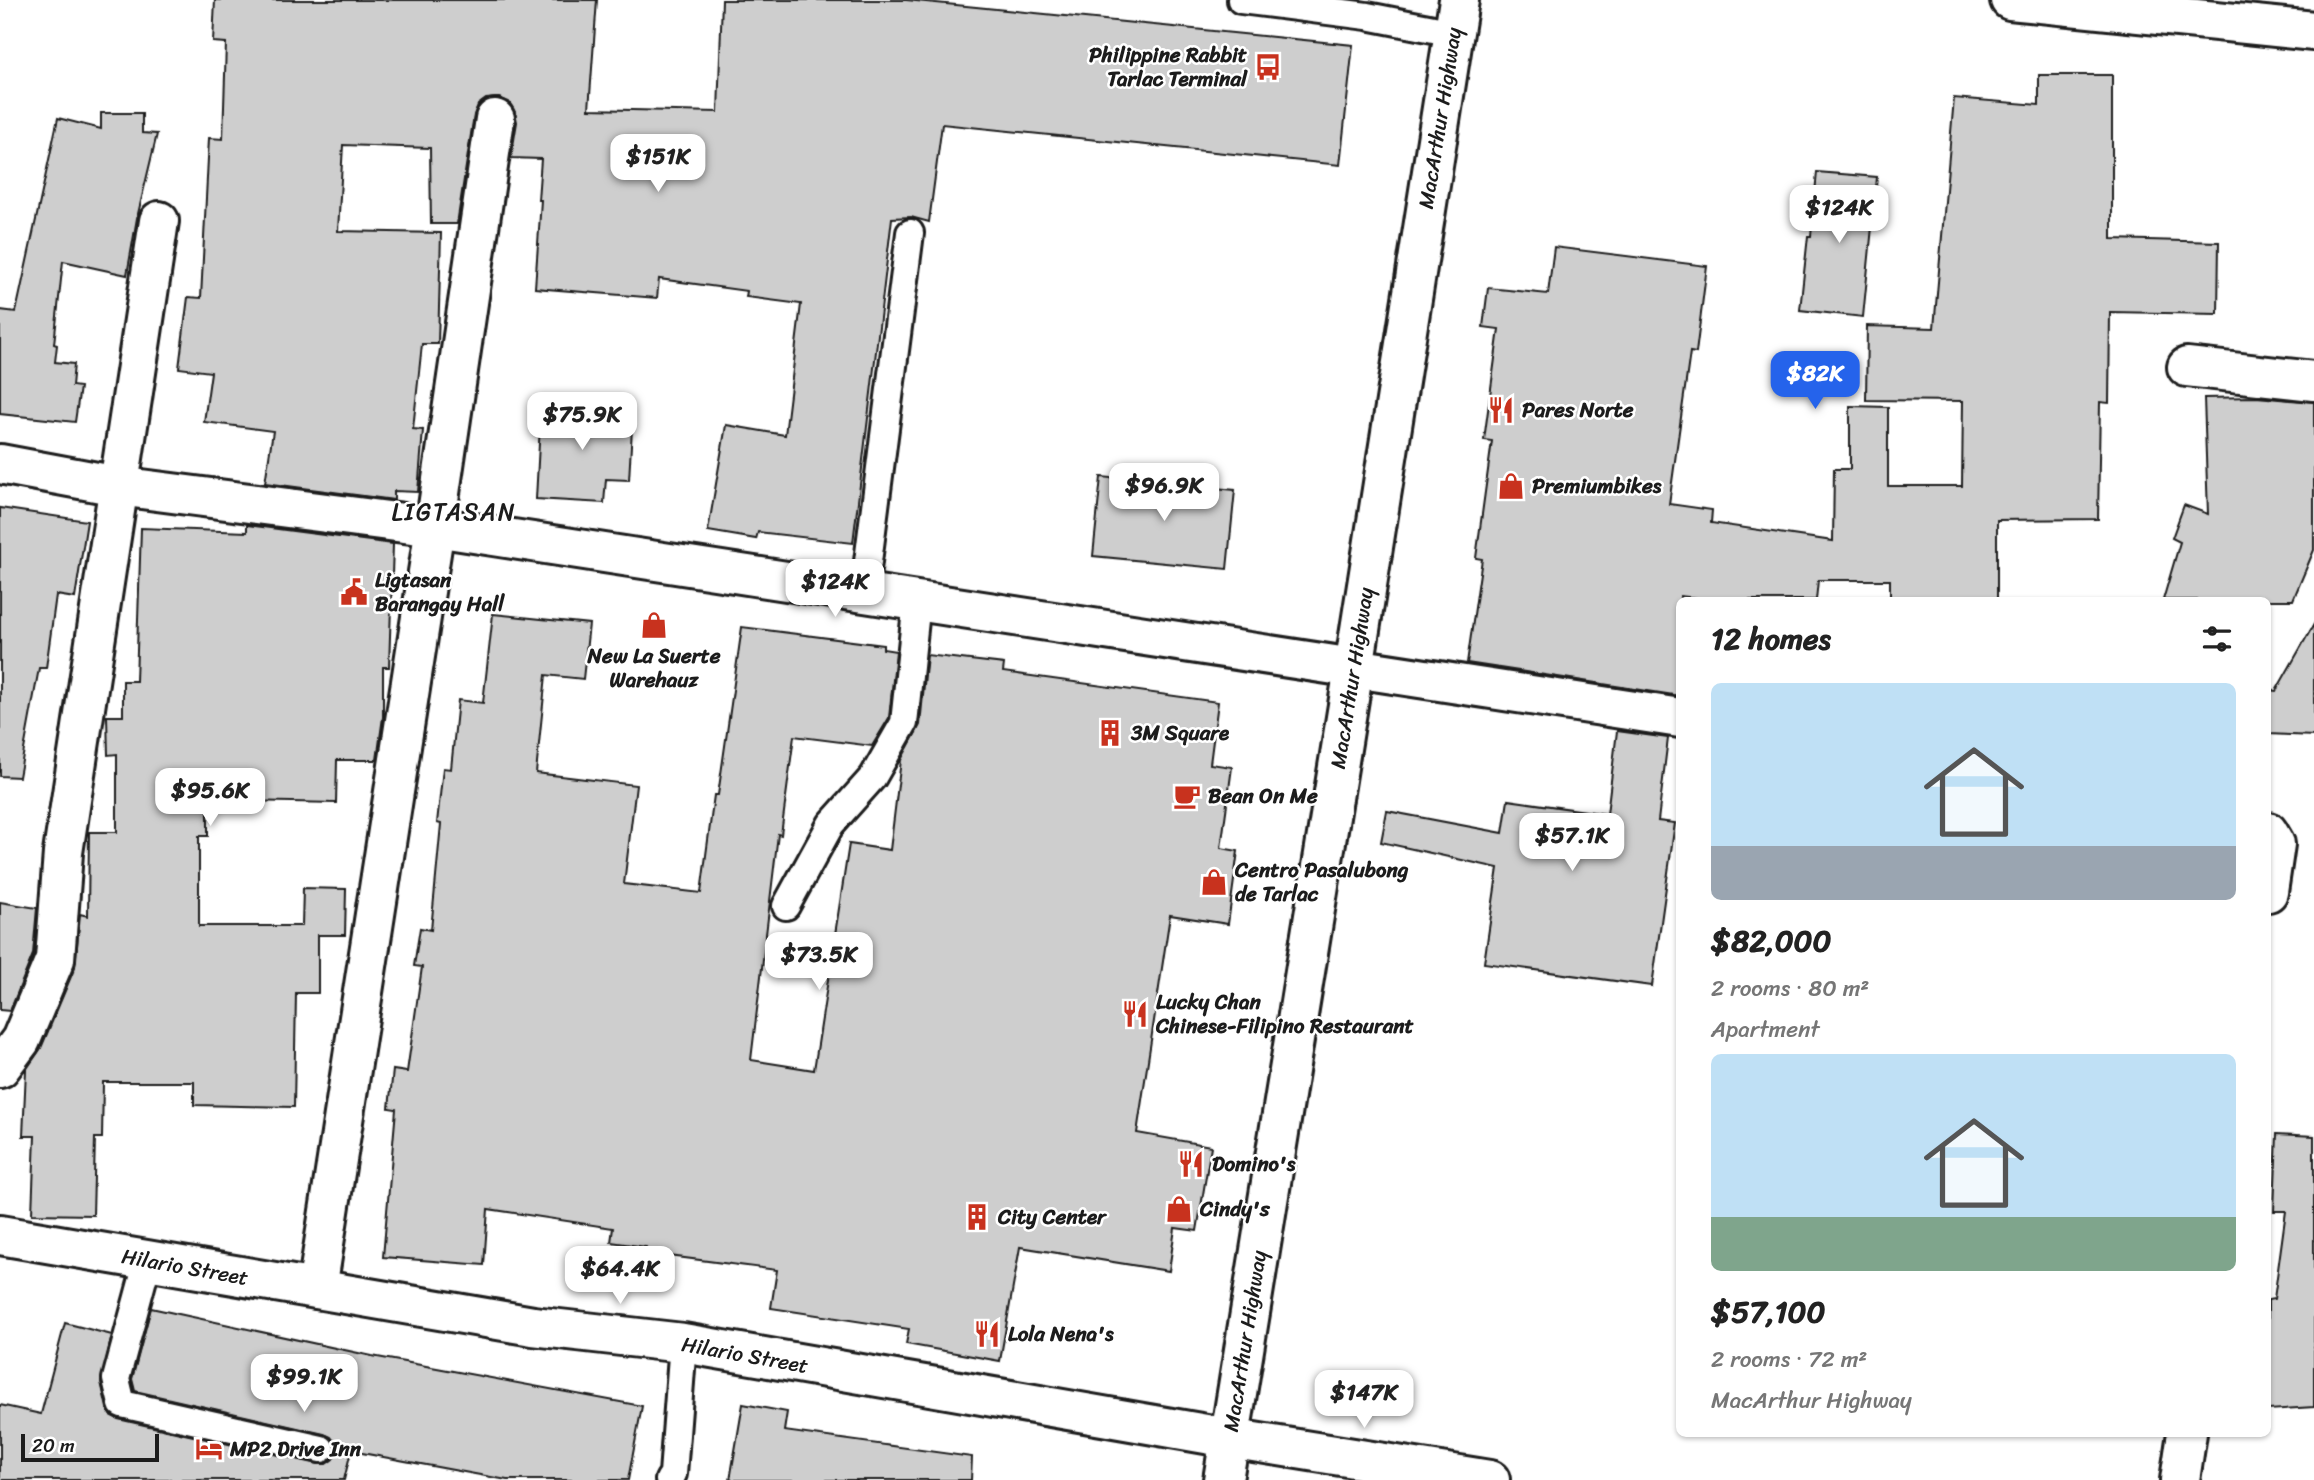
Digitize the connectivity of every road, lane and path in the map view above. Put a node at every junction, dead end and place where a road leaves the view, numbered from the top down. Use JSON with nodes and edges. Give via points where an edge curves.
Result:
{"nodes":[{"id":1,"x":1241,"y":0,"type":"edge"},
{"id":2,"x":2010,"y":0,"type":"edge"},
{"id":3,"x":1285,"y":3,"type":"edge"},
{"id":4,"x":1456,"y":17,"type":"edge"},
{"id":5,"x":2314,"y":31,"type":"edge"},
{"id":6,"x":495,"y":118,"type":"dead end"},
{"id":7,"x":159,"y":221,"type":"dead end"},
{"id":8,"x":910,"y":233,"type":"dead end"},
{"id":9,"x":2186,"y":367,"type":"dead end"},
{"id":10,"x":2314,"y":380,"type":"edge"},
{"id":11,"x":0,"y":464,"type":"edge"},
{"id":12,"x":118,"y":486,"type":"junction"},
{"id":13,"x":435,"y":527,"type":"junction"},
{"id":14,"x":863,"y":593,"type":"junction"},
{"id":15,"x":917,"y":601,"type":"junction"},
{"id":16,"x":1354,"y":668,"type":"junction"},
{"id":17,"x":1676,"y":717,"type":"edge"},
{"id":18,"x":2271,"y":838,"type":"edge"},
{"id":19,"x":2271,"y":872,"type":"edge"},
{"id":20,"x":786,"y":906,"type":"dead end"},
{"id":21,"x":0,"y":1068,"type":"edge"},
{"id":22,"x":0,"y":1235,"type":"edge"},
{"id":23,"x":148,"y":1260,"type":"junction"},
{"id":24,"x":317,"y":1289,"type":"junction"},
{"id":25,"x":682,"y":1343,"type":"junction"},
{"id":26,"x":2186,"y":1437,"type":"edge"},
{"id":27,"x":1229,"y":1438,"type":"junction"},
{"id":28,"x":321,"y":1449,"type":"dead end"},
{"id":29,"x":669,"y":1480,"type":"edge"},
{"id":30,"x":1223,"y":1480,"type":"edge"},
{"id":31,"x":1490,"y":1480,"type":"edge"},
{"id":32,"x":2180,"y":1480,"type":"edge"}],
"edges":[{"from":1,"to":3,"type":"lane"},
{"from":2,"to":5,"type":"main road"},
{"from":3,"to":4,"type":"lane","via":[[1367,16]]},
{"from":4,"to":16,"type":"main road","name":"MacArthur Highway"},
{"from":6,"to":13,"type":"main road"},
{"from":7,"to":12,"type":"main road"},
{"from":8,"to":14,"type":"lane"},
{"from":9,"to":10,"type":"main road"},
{"from":11,"to":12,"type":"main road"},
{"from":12,"to":13,"type":"main road"},
{"from":12,"to":21,"type":"main road","via":[[64,853],[55,960],[21,1040]]},
{"from":13,"to":14,"type":"main road"},
{"from":13,"to":24,"type":"main road"},
{"from":14,"to":15,"type":"main road"},
{"from":15,"to":16,"type":"main road"},
{"from":15,"to":20,"type":"lane","via":[[904,723],[873,777],[831,824]]},
{"from":16,"to":17,"type":"main road"},
{"from":16,"to":27,"type":"main road","name":"MacArthur Highway"},
{"from":18,"to":19,"type":"main road","via":[[2275,845]]},
{"from":22,"to":23,"type":"main road","name":"Hilario Street"},
{"from":23,"to":24,"type":"main road","name":"Hilario Street"},
{"from":23,"to":28,"type":"lane","via":[[116,1379],[122,1404]]},
{"from":24,"to":25,"type":"main road","name":"Hilario Street","via":[[533,1326]]},
{"from":25,"to":27,"type":"main road","name":"Hilario Street"},
{"from":25,"to":29,"type":"lane"},
{"from":26,"to":32,"type":"main road"},
{"from":27,"to":30,"type":"main road","name":"MacArthur Highway"},
{"from":27,"to":31,"type":"main road","name":"Hilario Street"}]}
